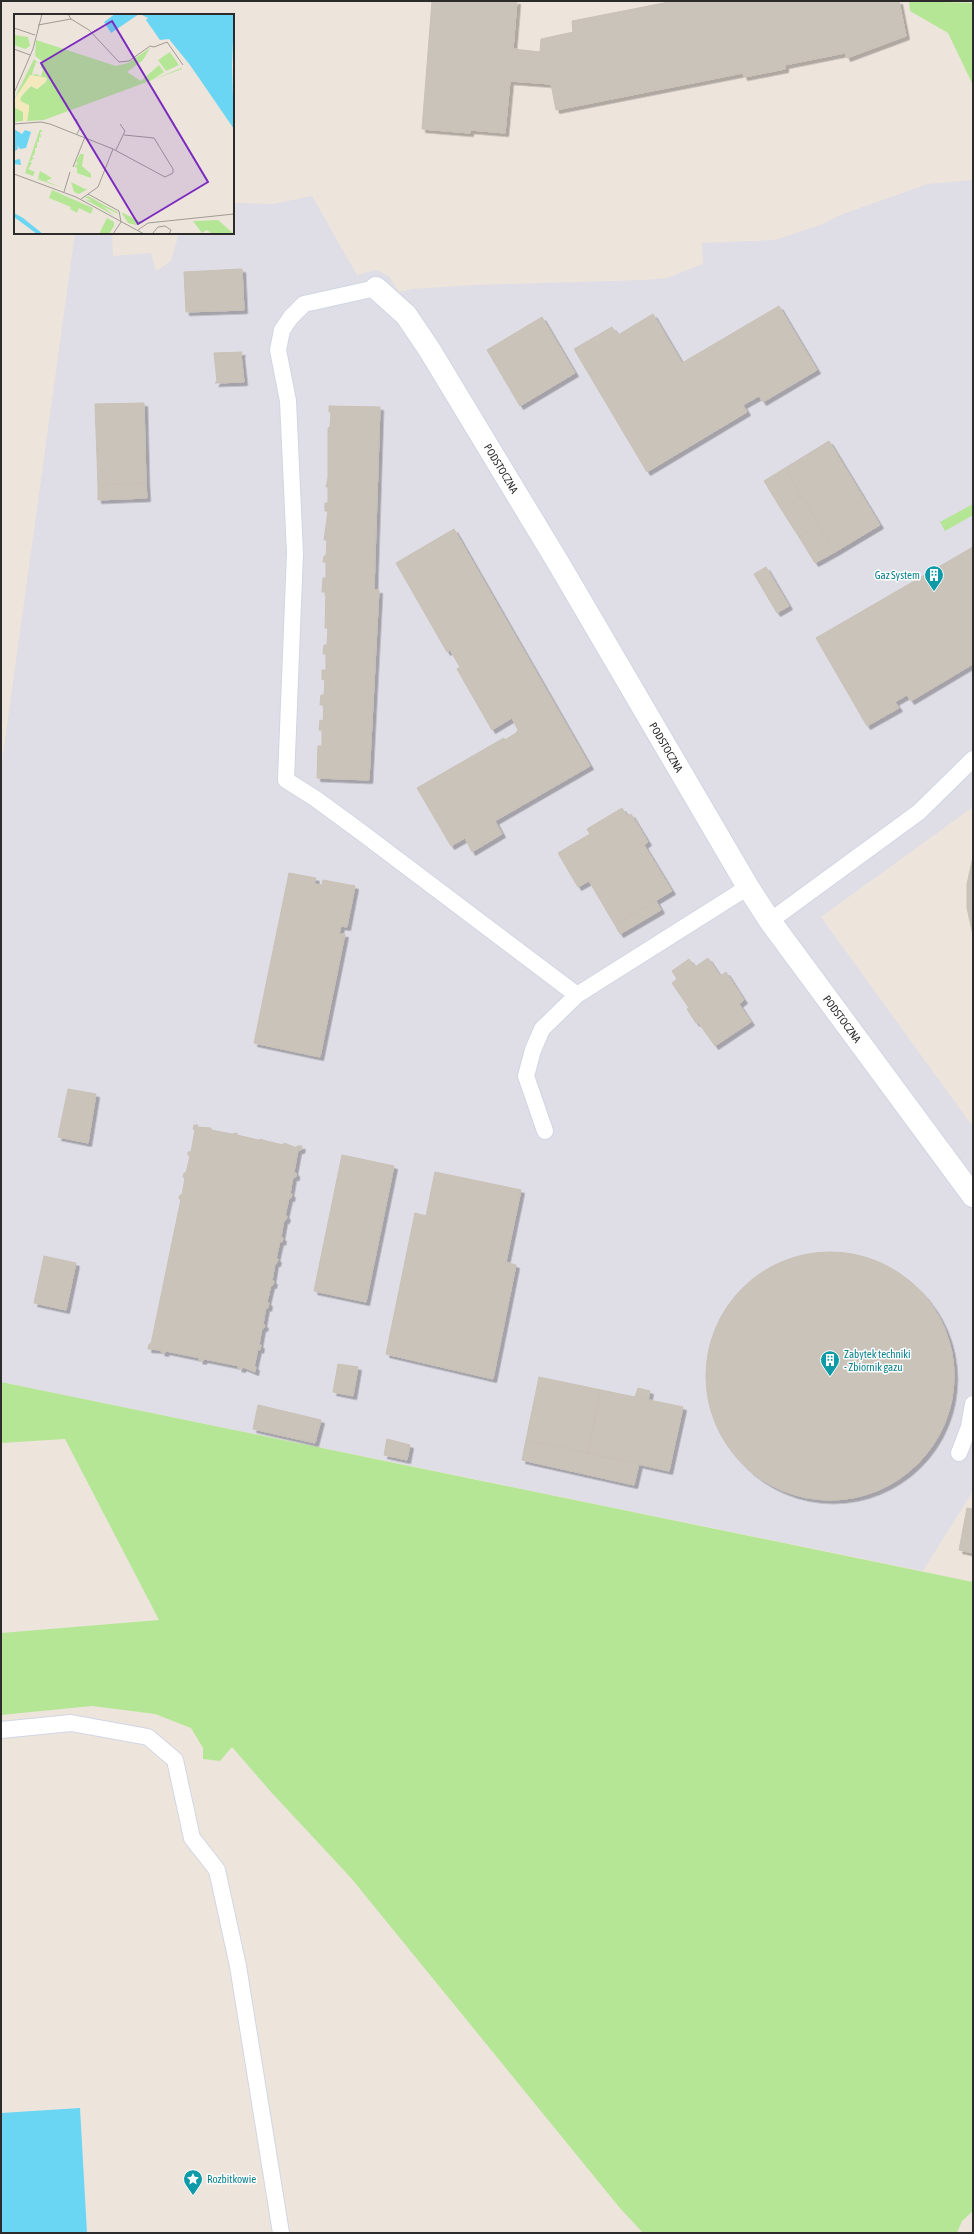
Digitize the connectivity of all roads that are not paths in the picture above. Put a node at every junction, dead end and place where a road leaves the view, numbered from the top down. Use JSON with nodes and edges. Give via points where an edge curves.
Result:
{"nodes":[{"id":1,"x":376,"y":288,"type":"joint"},
{"id":2,"x":973,"y":759,"type":"edge"},
{"id":3,"x":748,"y":887,"type":"junction"},
{"id":4,"x":770,"y":920,"type":"junction"},
{"id":5,"x":577,"y":995,"type":"junction"},
{"id":6,"x":545,"y":1131,"type":"dead end"},
{"id":7,"x":973,"y":1196,"type":"edge"},
{"id":8,"x":973,"y":1404,"type":"edge"},
{"id":9,"x":959,"y":1453,"type":"dead end"},
{"id":10,"x":1,"y":1730,"type":"edge"},
{"id":11,"x":281,"y":2233,"type":"edge"}],
"edges":[{"from":1,"to":3,"type":"street","name":"PODSTOCZNA","via":[[406,315],[429,349],[559,564]]},
{"from":1,"to":5,"type":"lane","via":[[304,304],[282,330],[278,350],[288,401],[295,553],[286,780],[367,836]]},
{"from":2,"to":4,"type":"lane","via":[[919,812]]},
{"from":3,"to":4,"type":"street","name":"PODSTOCZNA"},
{"from":3,"to":5,"type":"lane"},
{"from":4,"to":7,"type":"street","name":"PODSTOCZNA"},
{"from":5,"to":6,"type":"lane","via":[[542,1029],[526,1076]]},
{"from":8,"to":9,"type":"lane","via":[[969,1427]]},
{"from":10,"to":11,"type":"lane","via":[[71,1723],[148,1737],[175,1760],[192,1838],[217,1870],[238,1966]]}]}
